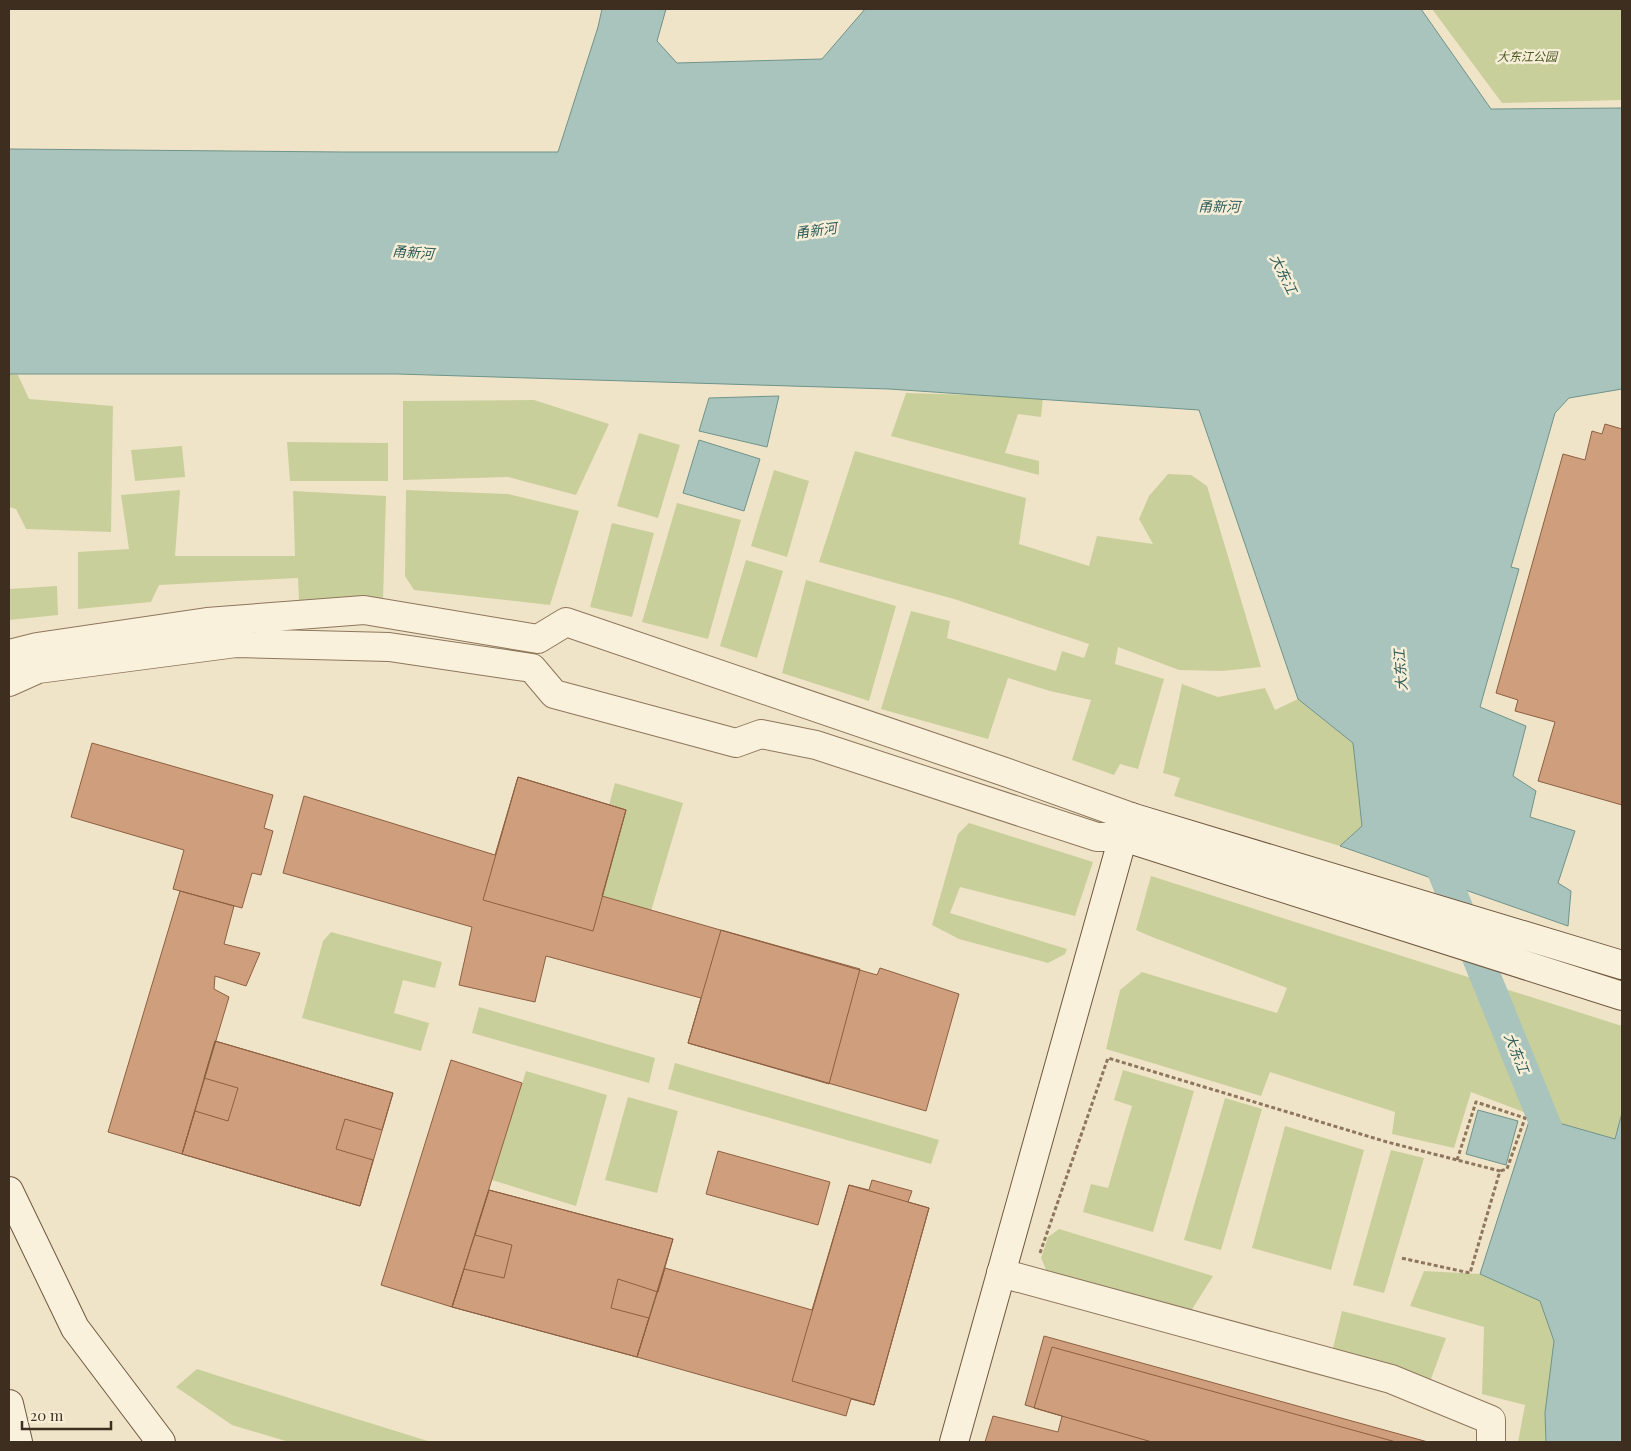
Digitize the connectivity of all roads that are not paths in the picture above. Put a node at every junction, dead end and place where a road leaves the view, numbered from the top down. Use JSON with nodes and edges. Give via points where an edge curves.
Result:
{"nodes":[{"id":1,"x":9,"y":654,"type":"edge"},
{"id":2,"x":9,"y":682,"type":"edge"},
{"id":3,"x":1135,"y":829,"type":"junction"},
{"id":4,"x":1622,"y":965,"type":"edge"},
{"id":5,"x":1622,"y":996,"type":"edge"},
{"id":6,"x":9,"y":1190,"type":"edge"},
{"id":7,"x":1016,"y":1276,"type":"junction"},
{"id":8,"x":9,"y":1404,"type":"edge"},
{"id":9,"x":18,"y":1442,"type":"edge"},
{"id":10,"x":161,"y":1442,"type":"edge"},
{"id":11,"x":954,"y":1442,"type":"edge"},
{"id":12,"x":969,"y":1442,"type":"edge"},
{"id":13,"x":1491,"y":1442,"type":"edge"}],
"edges":[{"from":1,"to":3,"type":"street","via":[[207,622],[364,610],[538,639],[566,622],[1005,772]]},
{"from":2,"to":3,"type":"street","via":[[38,669],[236,643],[389,646],[532,668],[554,694],[736,744],[761,734],[816,745],[1097,837]]},
{"from":3,"to":4,"type":"street"},
{"from":3,"to":5,"type":"street"},
{"from":3,"to":7,"type":"street"},
{"from":6,"to":10,"type":"street","via":[[74,1328]]},
{"from":7,"to":11,"type":"street"},
{"from":7,"to":12,"type":"street"},
{"from":7,"to":13,"type":"street","via":[[1391,1379],[1491,1420]]},
{"from":8,"to":9,"type":"street"}]}
